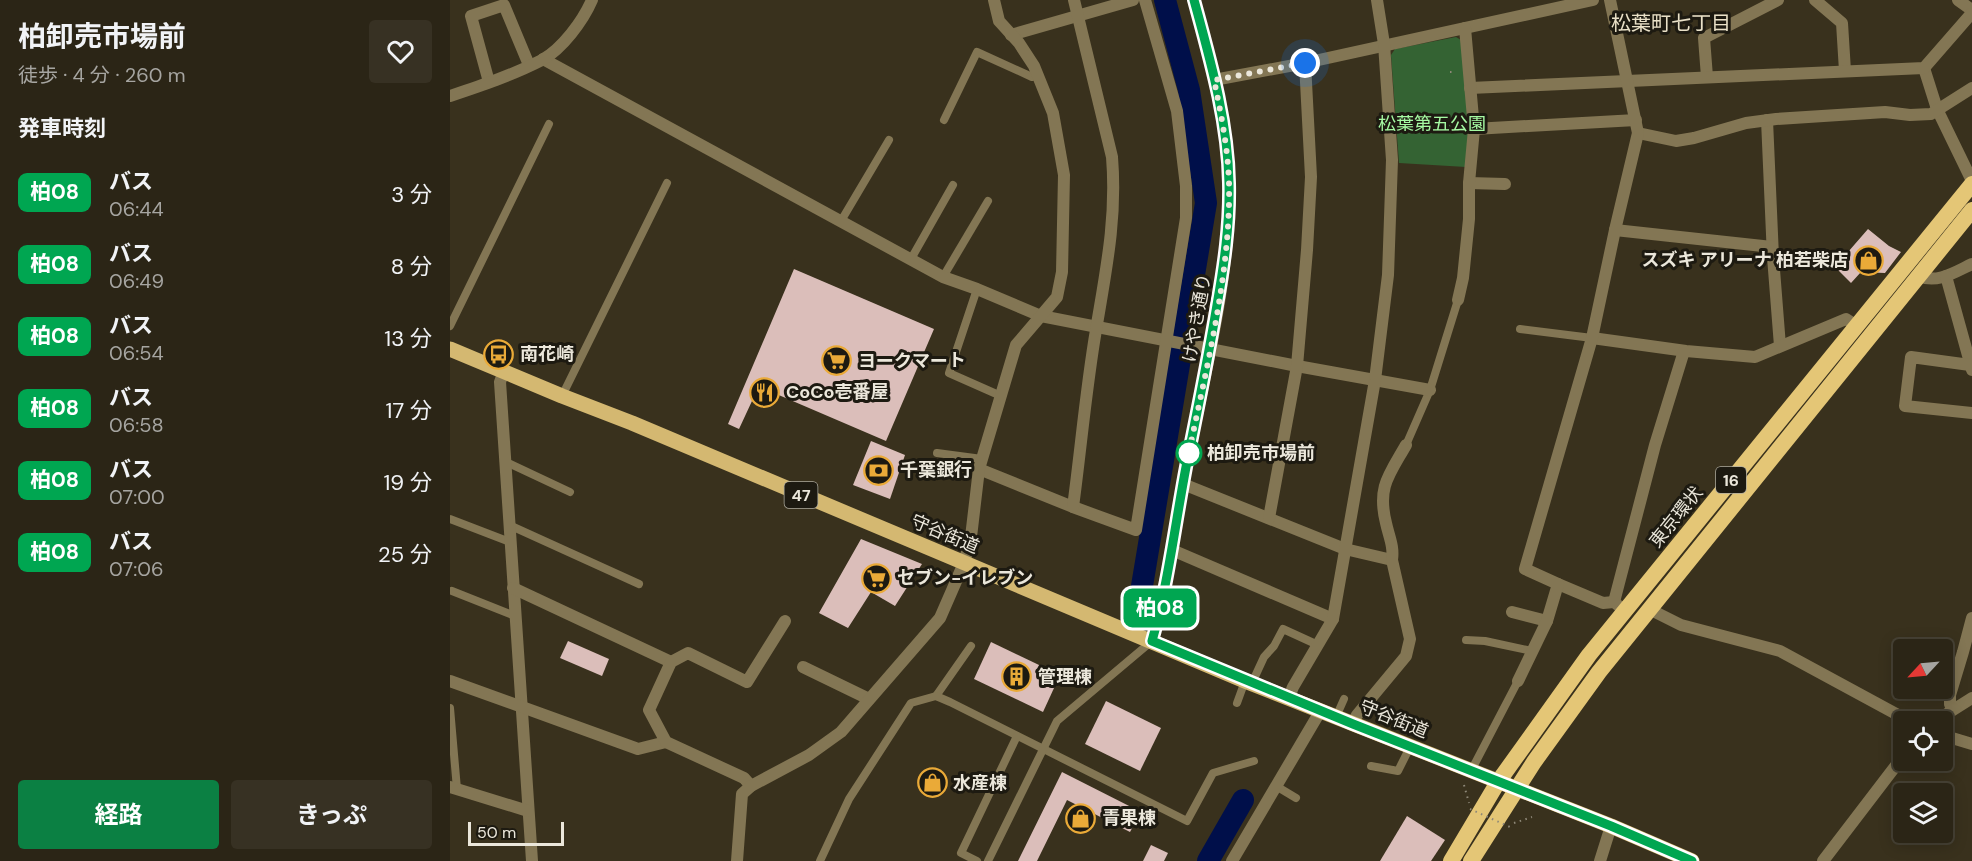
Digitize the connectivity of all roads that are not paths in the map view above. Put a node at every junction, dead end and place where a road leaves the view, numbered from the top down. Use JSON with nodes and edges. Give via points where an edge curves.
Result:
{"nodes":[{"id":1,"x":592,"y":0,"type":"edge"},
{"id":2,"x":994,"y":0,"type":"edge"},
{"id":3,"x":1074,"y":0,"type":"edge"},
{"id":4,"x":1133,"y":0,"type":"edge"},
{"id":5,"x":1145,"y":0,"type":"edge"},
{"id":6,"x":1194,"y":0,"type":"edge"},
{"id":7,"x":1377,"y":0,"type":"edge"},
{"id":8,"x":1593,"y":0,"type":"edge"},
{"id":9,"x":1610,"y":0,"type":"edge"},
{"id":10,"x":1778,"y":0,"type":"edge"},
{"id":11,"x":1815,"y":0,"type":"edge"},
{"id":12,"x":1958,"y":0,"type":"edge"},
{"id":13,"x":1972,"y":11,"type":"edge"},
{"id":14,"x":1078,"y":16,"type":"junction"},
{"id":15,"x":1465,"y":28,"type":"junction"},
{"id":16,"x":1011,"y":35,"type":"junction"},
{"id":17,"x":1384,"y":44,"type":"junction"},
{"id":18,"x":543,"y":59,"type":"junction"},
{"id":19,"x":1305,"y":63,"type":"junction"},
{"id":20,"x":529,"y":65,"type":"junction"},
{"id":21,"x":1924,"y":68,"type":"junction"},
{"id":22,"x":1845,"y":71,"type":"junction"},
{"id":23,"x":1037,"y":74,"type":"junction"},
{"id":24,"x":1707,"y":77,"type":"junction"},
{"id":25,"x":1214,"y":80,"type":"junction"},
{"id":26,"x":1628,"y":80,"type":"junction"},
{"id":27,"x":489,"y":82,"type":"junction"},
{"id":28,"x":1470,"y":87,"type":"junction"},
{"id":29,"x":1972,"y":88,"type":"edge"},
{"id":30,"x":450,"y":96,"type":"edge"},
{"id":31,"x":1937,"y":110,"type":"junction"},
{"id":32,"x":944,"y":120,"type":"dead end"},
{"id":33,"x":1767,"y":120,"type":"junction"},
{"id":34,"x":549,"y":124,"type":"dead end"},
{"id":35,"x":1637,"y":127,"type":"junction"},
{"id":36,"x":1473,"y":129,"type":"junction"},
{"id":37,"x":889,"y":140,"type":"dead end"},
{"id":38,"x":667,"y":183,"type":"dead end"},
{"id":39,"x":1469,"y":183,"type":"junction"},
{"id":40,"x":1972,"y":183,"type":"edge"},
{"id":41,"x":1505,"y":184,"type":"dead end"},
{"id":42,"x":953,"y":185,"type":"dead end"},
{"id":43,"x":988,"y":201,"type":"dead end"},
{"id":44,"x":1972,"y":210,"type":"edge"},
{"id":45,"x":841,"y":220,"type":"junction"},
{"id":46,"x":1615,"y":230,"type":"junction"},
{"id":47,"x":1772,"y":247,"type":"junction"},
{"id":48,"x":910,"y":259,"type":"junction"},
{"id":49,"x":1972,"y":264,"type":"edge"},
{"id":50,"x":1919,"y":276,"type":"junction"},
{"id":51,"x":1946,"y":276,"type":"junction"},
{"id":52,"x":943,"y":277,"type":"junction"},
{"id":53,"x":977,"y":289,"type":"junction"},
{"id":54,"x":1458,"y":300,"type":"joint"},
{"id":55,"x":1041,"y":316,"type":"junction"},
{"id":56,"x":450,"y":326,"type":"edge"},
{"id":57,"x":1857,"y":326,"type":"junction"},
{"id":58,"x":1096,"y":328,"type":"junction"},
{"id":59,"x":1520,"y":329,"type":"dead end"},
{"id":60,"x":1592,"y":338,"type":"junction"},
{"id":61,"x":1165,"y":341,"type":"junction"},
{"id":62,"x":1780,"y":346,"type":"junction"},
{"id":63,"x":450,"y":349,"type":"edge"},
{"id":64,"x":1210,"y":350,"type":"junction"},
{"id":65,"x":1684,"y":351,"type":"junction"},
{"id":66,"x":1297,"y":366,"type":"junction"},
{"id":67,"x":1971,"y":368,"type":"edge"},
{"id":68,"x":504,"y":371,"type":"junction"},
{"id":69,"x":1375,"y":380,"type":"junction"},
{"id":70,"x":1430,"y":390,"type":"junction"},
{"id":71,"x":562,"y":396,"type":"junction"},
{"id":72,"x":1001,"y":396,"type":"junction"},
{"id":73,"x":1972,"y":413,"type":"edge"},
{"id":74,"x":1406,"y":446,"type":"joint"},
{"id":75,"x":937,"y":453,"type":"dead end"},
{"id":76,"x":504,"y":461,"type":"junction"},
{"id":77,"x":981,"y":464,"type":"junction"},
{"id":78,"x":1183,"y":484,"type":"junction"},
{"id":79,"x":570,"y":492,"type":"dead end"},
{"id":80,"x":1073,"y":507,"type":"junction"},
{"id":81,"x":1269,"y":518,"type":"junction"},
{"id":82,"x":450,"y":519,"type":"edge"},
{"id":83,"x":509,"y":525,"type":"junction"},
{"id":84,"x":510,"y":542,"type":"junction"},
{"id":85,"x":1345,"y":549,"type":"junction"},
{"id":86,"x":1172,"y":550,"type":"junction"},
{"id":87,"x":1392,"y":560,"type":"junction"},
{"id":88,"x":964,"y":563,"type":"junction"},
{"id":89,"x":639,"y":584,"type":"dead end"},
{"id":90,"x":1558,"y":584,"type":"junction"},
{"id":91,"x":513,"y":588,"type":"junction"},
{"id":92,"x":452,"y":591,"type":"dead end"},
{"id":93,"x":1619,"y":606,"type":"junction"},
{"id":94,"x":1649,"y":609,"type":"junction"},
{"id":95,"x":1512,"y":612,"type":"dead end"},
{"id":96,"x":515,"y":616,"type":"junction"},
{"id":97,"x":1972,"y":618,"type":"edge"},
{"id":98,"x":1334,"y":619,"type":"junction"},
{"id":99,"x":785,"y":621,"type":"dead end"},
{"id":100,"x":1547,"y":621,"type":"junction"},
{"id":101,"x":1466,"y":640,"type":"dead end"},
{"id":102,"x":1152,"y":641,"type":"junction"},
{"id":103,"x":1318,"y":645,"type":"junction"},
{"id":104,"x":971,"y":646,"type":"dead end"},
{"id":105,"x":1532,"y":651,"type":"junction"},
{"id":106,"x":671,"y":662,"type":"junction"},
{"id":107,"x":803,"y":667,"type":"dead end"},
{"id":108,"x":450,"y":681,"type":"edge"},
{"id":109,"x":1518,"y":681,"type":"joint"},
{"id":110,"x":1249,"y":682,"type":"junction"},
{"id":111,"x":936,"y":696,"type":"junction"},
{"id":112,"x":1289,"y":697,"type":"junction"},
{"id":113,"x":1972,"y":698,"type":"edge"},
{"id":114,"x":869,"y":699,"type":"junction"},
{"id":115,"x":1344,"y":699,"type":"dead end"},
{"id":116,"x":1237,"y":703,"type":"dead end"},
{"id":117,"x":521,"y":706,"type":"junction"},
{"id":118,"x":450,"y":708,"type":"edge"},
{"id":119,"x":1952,"y":709,"type":"junction"},
{"id":120,"x":1321,"y":710,"type":"junction"},
{"id":121,"x":1949,"y":711,"type":"edge"},
{"id":122,"x":1893,"y":712,"type":"edge"},
{"id":123,"x":1335,"y":717,"type":"junction"},
{"id":124,"x":1353,"y":724,"type":"junction"},
{"id":125,"x":1017,"y":736,"type":"junction"},
{"id":126,"x":1953,"y":738,"type":"edge"},
{"id":127,"x":666,"y":742,"type":"junction"},
{"id":128,"x":1972,"y":744,"type":"edge"},
{"id":129,"x":1410,"y":747,"type":"junction"},
{"id":130,"x":1043,"y":749,"type":"junction"},
{"id":131,"x":1251,"y":762,"type":"dead end"},
{"id":132,"x":1371,"y":766,"type":"dead end"},
{"id":133,"x":1893,"y":769,"type":"edge"},
{"id":134,"x":1471,"y":771,"type":"junction"},
{"id":135,"x":1498,"y":782,"type":"junction"},
{"id":136,"x":751,"y":786,"type":"junction"},
{"id":137,"x":1276,"y":786,"type":"junction"},
{"id":138,"x":454,"y":788,"type":"edge"},
{"id":139,"x":1516,"y":789,"type":"junction"},
{"id":140,"x":1296,"y":798,"type":"dead end"},
{"id":141,"x":528,"y":811,"type":"junction"},
{"id":142,"x":1611,"y":826,"type":"junction"},
{"id":143,"x":959,"y":857,"type":"edge"},
{"id":144,"x":532,"y":861,"type":"edge"},
{"id":145,"x":737,"y":861,"type":"edge"},
{"id":146,"x":819,"y":861,"type":"edge"},
{"id":147,"x":977,"y":861,"type":"edge"},
{"id":148,"x":988,"y":861,"type":"edge"},
{"id":149,"x":1232,"y":861,"type":"edge"},
{"id":150,"x":1451,"y":861,"type":"edge"},
{"id":151,"x":1471,"y":861,"type":"edge"},
{"id":152,"x":1600,"y":861,"type":"edge"},
{"id":153,"x":1692,"y":861,"type":"edge"},
{"id":154,"x":1823,"y":861,"type":"edge"}],
"edges":[{"from":1,"to":18,"type":"street","via":[[585,16]]},
{"from":2,"to":16,"type":"street","via":[[999,21]]},
{"from":3,"to":14,"type":"street"},
{"from":4,"to":14,"type":"street"},
{"from":5,"to":61,"type":"street","via":[[1177,111],[1186,186],[1186,218]]},
{"from":6,"to":25,"type":"street","name":"けやき通り"},
{"from":7,"to":17,"type":"street"},
{"from":8,"to":15,"type":"street"},
{"from":9,"to":26,"type":"street"},
{"from":10,"to":24,"type":"street","via":[[1704,38]]},
{"from":11,"to":22,"type":"street","via":[[1842,23]]},
{"from":12,"to":13,"type":"street"},
{"from":13,"to":21,"type":"street"},
{"from":14,"to":16,"type":"street"},
{"from":14,"to":58,"type":"street","via":[[1112,157],[1114,181],[1109,263]]},
{"from":15,"to":17,"type":"street"},
{"from":15,"to":28,"type":"street"},
{"from":16,"to":23,"type":"street"},
{"from":17,"to":19,"type":"street"},
{"from":17,"to":69,"type":"street","via":[[1392,160],[1388,274]]},
{"from":18,"to":20,"type":"street"},
{"from":18,"to":45,"type":"street"},
{"from":19,"to":25,"type":"street"},
{"from":19,"to":66,"type":"street","via":[[1311,177]]},
{"from":20,"to":27,"type":"street"},
{"from":20,"to":27,"type":"street","via":[[504,5],[471,16]]},
{"from":21,"to":22,"type":"street"},
{"from":21,"to":31,"type":"street"},
{"from":22,"to":24,"type":"street"},
{"from":23,"to":32,"type":"lane","via":[[1032,77],[978,52]]},
{"from":23,"to":55,"type":"street","via":[[1053,113],[1064,175],[1062,272],[1057,297]]},
{"from":24,"to":26,"type":"street"},
{"from":25,"to":64,"type":"street","name":"けやき通り","via":[[1226,137],[1229,222]]},
{"from":26,"to":28,"type":"street"},
{"from":26,"to":35,"type":"street"},
{"from":27,"to":30,"type":"street"},
{"from":28,"to":36,"type":"street"},
{"from":29,"to":31,"type":"street"},
{"from":31,"to":33,"type":"street","via":[[1931,114],[1885,112]]},
{"from":31,"to":40,"type":"street"},
{"from":33,"to":35,"type":"street","via":[[1676,141]]},
{"from":33,"to":47,"type":"street"},
{"from":34,"to":56,"type":"lane"},
{"from":35,"to":36,"type":"street"},
{"from":35,"to":46,"type":"street"},
{"from":36,"to":39,"type":"street"},
{"from":37,"to":45,"type":"lane"},
{"from":38,"to":71,"type":"lane"},
{"from":39,"to":41,"type":"street"},
{"from":39,"to":54,"type":"street"},
{"from":40,"to":57,"type":"highway","name":"東京環状","number":"16"},
{"from":42,"to":48,"type":"lane"},
{"from":43,"to":52,"type":"lane"},
{"from":44,"to":50,"type":"highway","name":"東京環状","number":"16"},
{"from":45,"to":48,"type":"street"},
{"from":46,"to":47,"type":"street"},
{"from":46,"to":60,"type":"street"},
{"from":47,"to":62,"type":"street"},
{"from":48,"to":52,"type":"street"},
{"from":49,"to":51,"type":"street"},
{"from":50,"to":51,"type":"street"},
{"from":50,"to":94,"type":"highway","name":"東京環状","number":"16"},
{"from":51,"to":67,"type":"street"},
{"from":52,"to":53,"type":"street"},
{"from":53,"to":55,"type":"street"},
{"from":53,"to":72,"type":"lane","via":[[949,373]]},
{"from":54,"to":70,"type":"lane"},
{"from":55,"to":58,"type":"street"},
{"from":55,"to":72,"type":"street","via":[[1016,345]]},
{"from":57,"to":62,"type":"street","via":[[1846,319]]},
{"from":57,"to":93,"type":"highway","name":"東京環状","number":"16"},
{"from":58,"to":61,"type":"street"},
{"from":58,"to":80,"type":"street"},
{"from":59,"to":60,"type":"lane"},
{"from":60,"to":65,"type":"street"},
{"from":60,"to":90,"type":"street","via":[[1525,569]]},
{"from":61,"to":64,"type":"street"},
{"from":61,"to":80,"type":"street","via":[[1136,530]]},
{"from":62,"to":65,"type":"street","via":[[1755,357]]},
{"from":63,"to":68,"type":"main road","name":"守谷街道","number":"47"},
{"from":64,"to":66,"type":"street"},
{"from":64,"to":78,"type":"street","name":"けやき通り"},
{"from":65,"to":93,"type":"street","via":[[1655,445]]},
{"from":66,"to":69,"type":"street"},
{"from":66,"to":81,"type":"street"},
{"from":67,"to":73,"type":"street","via":[[1911,357],[1905,406]]},
{"from":68,"to":71,"type":"main road","name":"守谷街道","number":"47"},
{"from":68,"to":76,"type":"street","via":[[500,382]]},
{"from":69,"to":70,"type":"street"},
{"from":69,"to":85,"type":"street"},
{"from":70,"to":74,"type":"lane"},
{"from":71,"to":88,"type":"main road","name":"守谷街道","number":"47"},
{"from":72,"to":77,"type":"street"},
{"from":74,"to":87,"type":"street","via":[[1385,481],[1381,499],[1394,549]]},
{"from":75,"to":77,"type":"lane"},
{"from":76,"to":79,"type":"lane"},
{"from":76,"to":83,"type":"street"},
{"from":77,"to":80,"type":"street"},
{"from":77,"to":88,"type":"street"},
{"from":78,"to":81,"type":"street"},
{"from":78,"to":86,"type":"street","name":"けやき通り"},
{"from":81,"to":85,"type":"street"},
{"from":82,"to":84,"type":"lane"},
{"from":83,"to":84,"type":"street"},
{"from":83,"to":89,"type":"lane"},
{"from":84,"to":91,"type":"street"},
{"from":85,"to":87,"type":"street"},
{"from":85,"to":98,"type":"street"},
{"from":86,"to":98,"type":"street"},
{"from":86,"to":102,"type":"street","name":"けやき通り"},
{"from":87,"to":124,"type":"street","via":[[1412,632],[1406,656]]},
{"from":88,"to":102,"type":"main road","name":"守谷街道","number":"47"},
{"from":88,"to":114,"type":"street","via":[[940,618]]},
{"from":90,"to":93,"type":"street"},
{"from":90,"to":100,"type":"street"},
{"from":91,"to":96,"type":"street"},
{"from":91,"to":106,"type":"street"},
{"from":92,"to":96,"type":"lane"},
{"from":93,"to":135,"type":"highway","name":"東京環状","number":"16","via":[[1589,655]]},
{"from":94,"to":122,"type":"street","via":[[1681,625],[1780,651]]},
{"from":94,"to":139,"type":"highway","name":"東京環状","number":"16"},
{"from":95,"to":100,"type":"street"},
{"from":96,"to":117,"type":"street"},
{"from":97,"to":119,"type":"street","via":[[1950,695]]},
{"from":98,"to":103,"type":"street"},
{"from":99,"to":106,"type":"street","via":[[747,682],[688,653]]},
{"from":100,"to":105,"type":"street"},
{"from":101,"to":105,"type":"lane","via":[[1485,640]]},
{"from":102,"to":110,"type":"main road","name":"守谷街道","number":"47"},
{"from":102,"to":130,"type":"lane","via":[[1057,721]]},
{"from":103,"to":110,"type":"lane","via":[[1283,629]]},
{"from":103,"to":112,"type":"street"},
{"from":104,"to":111,"type":"lane"},
{"from":105,"to":109,"type":"street"},
{"from":106,"to":127,"type":"street","via":[[649,710]]},
{"from":107,"to":114,"type":"street"},
{"from":108,"to":117,"type":"street"},
{"from":109,"to":134,"type":"lane"},
{"from":110,"to":112,"type":"main road","name":"守谷街道","number":"47"},
{"from":110,"to":116,"type":"lane"},
{"from":111,"to":125,"type":"lane"},
{"from":111,"to":146,"type":"lane","via":[[911,703],[900,717],[849,799]]},
{"from":112,"to":120,"type":"main road","name":"守谷街道","number":"47"},
{"from":113,"to":119,"type":"street"},
{"from":114,"to":136,"type":"street","via":[[841,732]]},
{"from":115,"to":123,"type":"lane"},
{"from":117,"to":127,"type":"street","via":[[638,749]]},
{"from":117,"to":141,"type":"street"},
{"from":118,"to":138,"type":"lane"},
{"from":119,"to":121,"type":"street"},
{"from":120,"to":123,"type":"main road","name":"守谷街道","number":"47"},
{"from":120,"to":137,"type":"street"},
{"from":123,"to":124,"type":"main road","name":"守谷街道","number":"47"},
{"from":124,"to":129,"type":"main road","name":"守谷街道","number":"47"},
{"from":125,"to":130,"type":"lane"},
{"from":125,"to":143,"type":"lane"},
{"from":126,"to":128,"type":"street"},
{"from":127,"to":136,"type":"street","via":[[744,778]]},
{"from":129,"to":132,"type":"lane","via":[[1398,771]]},
{"from":129,"to":134,"type":"main road","name":"守谷街道","number":"47"},
{"from":130,"to":131,"type":"lane","via":[[1187,822],[1213,773]]},
{"from":130,"to":148,"type":"lane"},
{"from":133,"to":154,"type":"street"},
{"from":134,"to":135,"type":"main road","name":"守谷街道","number":"47"},
{"from":135,"to":139,"type":"main road","name":"守谷街道","number":"47"},
{"from":135,"to":150,"type":"highway","name":"東京環状","number":"16"},
{"from":136,"to":145,"type":"street","via":[[742,794]]},
{"from":137,"to":140,"type":"lane"},
{"from":137,"to":149,"type":"street"},
{"from":138,"to":141,"type":"street"},
{"from":139,"to":142,"type":"main road","name":"守谷街道","number":"47"},
{"from":139,"to":151,"type":"highway","name":"東京環状","number":"16"},
{"from":141,"to":144,"type":"street"},
{"from":142,"to":152,"type":"street"},
{"from":142,"to":153,"type":"main road","name":"守谷街道","number":"47"},
{"from":143,"to":147,"type":"lane"}]}
